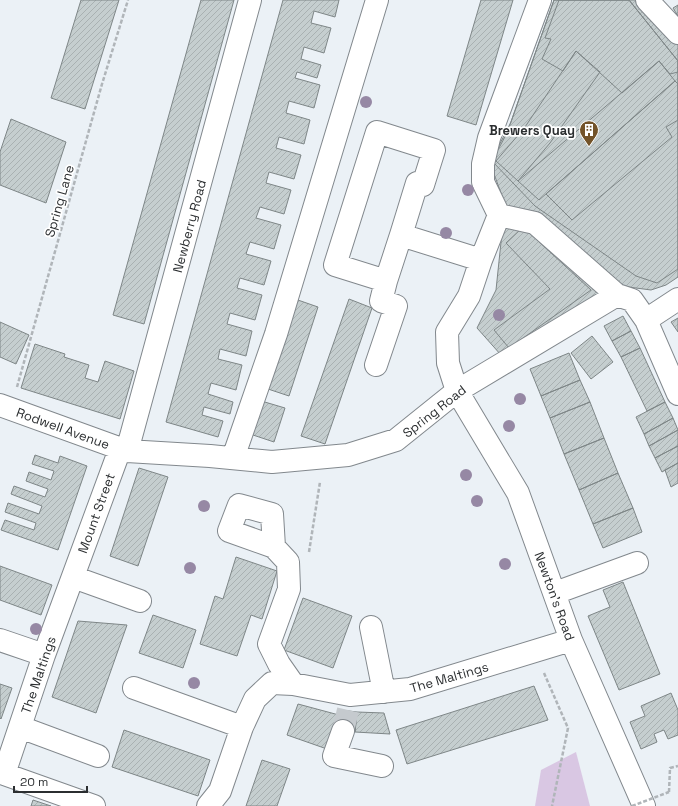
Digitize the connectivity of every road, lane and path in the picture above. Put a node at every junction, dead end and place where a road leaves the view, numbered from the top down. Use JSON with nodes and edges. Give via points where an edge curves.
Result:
{"nodes":[{"id":1,"x":128,"y":0,"type":"edge"},
{"id":2,"x":250,"y":0,"type":"edge"},
{"id":3,"x":377,"y":0,"type":"edge"},
{"id":4,"x":540,"y":0,"type":"edge"},
{"id":5,"x":647,"y":0,"type":"edge"},
{"id":6,"x":674,"y":28,"type":"edge"},
{"id":7,"x":499,"y":215,"type":"junction"},
{"id":8,"x":400,"y":235,"type":"junction"},
{"id":9,"x":481,"y":260,"type":"junction"},
{"id":10,"x":386,"y":281,"type":"junction"},
{"id":11,"x":617,"y":295,"type":"junction"},
{"id":12,"x":678,"y":299,"type":"edge"},
{"id":13,"x":646,"y":320,"type":"junction"},
{"id":14,"x":376,"y":365,"type":"dead end"},
{"id":15,"x":457,"y":391,"type":"junction"},
{"id":16,"x":678,"y":394,"type":"edge"},
{"id":17,"x":5,"y":407,"type":"edge"},
{"id":18,"x":123,"y":450,"type":"junction"},
{"id":19,"x":233,"y":458,"type":"junction"},
{"id":20,"x":274,"y":547,"type":"dead end"},
{"id":21,"x":637,"y":563,"type":"dead end"},
{"id":22,"x":73,"y":578,"type":"junction"},
{"id":23,"x":554,"y":593,"type":"junction"},
{"id":24,"x":140,"y":601,"type":"dead end"},
{"id":25,"x":371,"y":627,"type":"dead end"},
{"id":26,"x":0,"y":640,"type":"edge"},
{"id":27,"x":571,"y":640,"type":"junction"},
{"id":28,"x":535,"y":651,"type":"junction"},
{"id":29,"x":44,"y":655,"type":"junction"},
{"id":30,"x":293,"y":684,"type":"junction"},
{"id":31,"x":134,"y":688,"type":"dead end"},
{"id":32,"x":384,"y":692,"type":"junction"},
{"id":33,"x":20,"y":727,"type":"junction"},
{"id":34,"x":242,"y":727,"type":"junction"},
{"id":35,"x":343,"y":731,"type":"tunnel mouth"},
{"id":36,"x":98,"y":756,"type":"dead end"},
{"id":37,"x":382,"y":766,"type":"dead end"},
{"id":38,"x":678,"y":766,"type":"edge"},
{"id":39,"x":2,"y":780,"type":"edge"},
{"id":40,"x":94,"y":806,"type":"edge"},
{"id":41,"x":208,"y":806,"type":"edge"},
{"id":42,"x":552,"y":806,"type":"edge"},
{"id":43,"x":632,"y":806,"type":"edge"},
{"id":44,"x":644,"y":806,"type":"edge"}],
"edges":[{"from":1,"to":17,"type":"path","name":"Spring Lane"},
{"from":2,"to":18,"type":"street","name":"Newberry Road"},
{"from":3,"to":19,"type":"street","via":[[276,334]]},
{"from":4,"to":7,"type":"street","via":[[489,138],[483,164],[483,182]]},
{"from":5,"to":6,"type":"street"},
{"from":7,"to":9,"type":"street","name":"Newton's Road"},
{"from":7,"to":11,"type":"street","via":[[535,223]]},
{"from":8,"to":9,"type":"street"},
{"from":8,"to":10,"type":"street"},
{"from":8,"to":10,"type":"street","via":[[417,183],[423,185],[434,150],[377,132],[335,266]]},
{"from":9,"to":15,"type":"street","name":"Newton's Road","via":[[469,296],[447,332],[448,363]]},
{"from":10,"to":14,"type":"street","via":[[381,301],[396,306]]},
{"from":11,"to":13,"type":"street","via":[[632,300]]},
{"from":11,"to":15,"type":"street","name":"Spring Road"},
{"from":12,"to":13,"type":"street"},
{"from":13,"to":16,"type":"street"},
{"from":15,"to":19,"type":"street","name":"Spring Road","via":[[396,440],[348,455],[272,462]]},
{"from":15,"to":23,"type":"street","name":"Newton's Road","via":[[518,493]]},
{"from":17,"to":18,"type":"street","name":"Rodwell Avenue"},
{"from":18,"to":19,"type":"street","name":"Spring Road"},
{"from":18,"to":22,"type":"street","name":"Mount Street"},
{"from":20,"to":30,"type":"street","via":[[288,562],[289,589],[269,644]]},
{"from":21,"to":23,"type":"street"},
{"from":22,"to":24,"type":"street"},
{"from":22,"to":29,"type":"street","name":"The Maltings"},
{"from":23,"to":27,"type":"street","name":"Newton's Road"},
{"from":25,"to":32,"type":"street"},
{"from":26,"to":29,"type":"street"},
{"from":27,"to":28,"type":"street","name":"The Maltings"},
{"from":27,"to":44,"type":"street","name":"Newton's Road"},
{"from":28,"to":32,"type":"street","name":"The Maltings","via":[[410,689]]},
{"from":28,"to":42,"type":"path","via":[[568,728]]},
{"from":29,"to":33,"type":"street","name":"The Maltings"},
{"from":30,"to":32,"type":"street","name":"The Maltings","via":[[349,702]]},
{"from":30,"to":34,"type":"street","name":"The Maltings","via":[[272,683],[255,699]]},
{"from":31,"to":34,"type":"street"},
{"from":33,"to":36,"type":"street"},
{"from":33,"to":39,"type":"street","name":"The Maltings"},
{"from":34,"to":41,"type":"street","name":"The Maltings","via":[[220,791]]},
{"from":35,"to":37,"type":"street","via":[[334,756]]},
{"from":38,"to":43,"type":"path","bridge":true,"via":[[670,768],[669,792]]},
{"from":39,"to":40,"type":"street","name":"The Maltings"}]}
